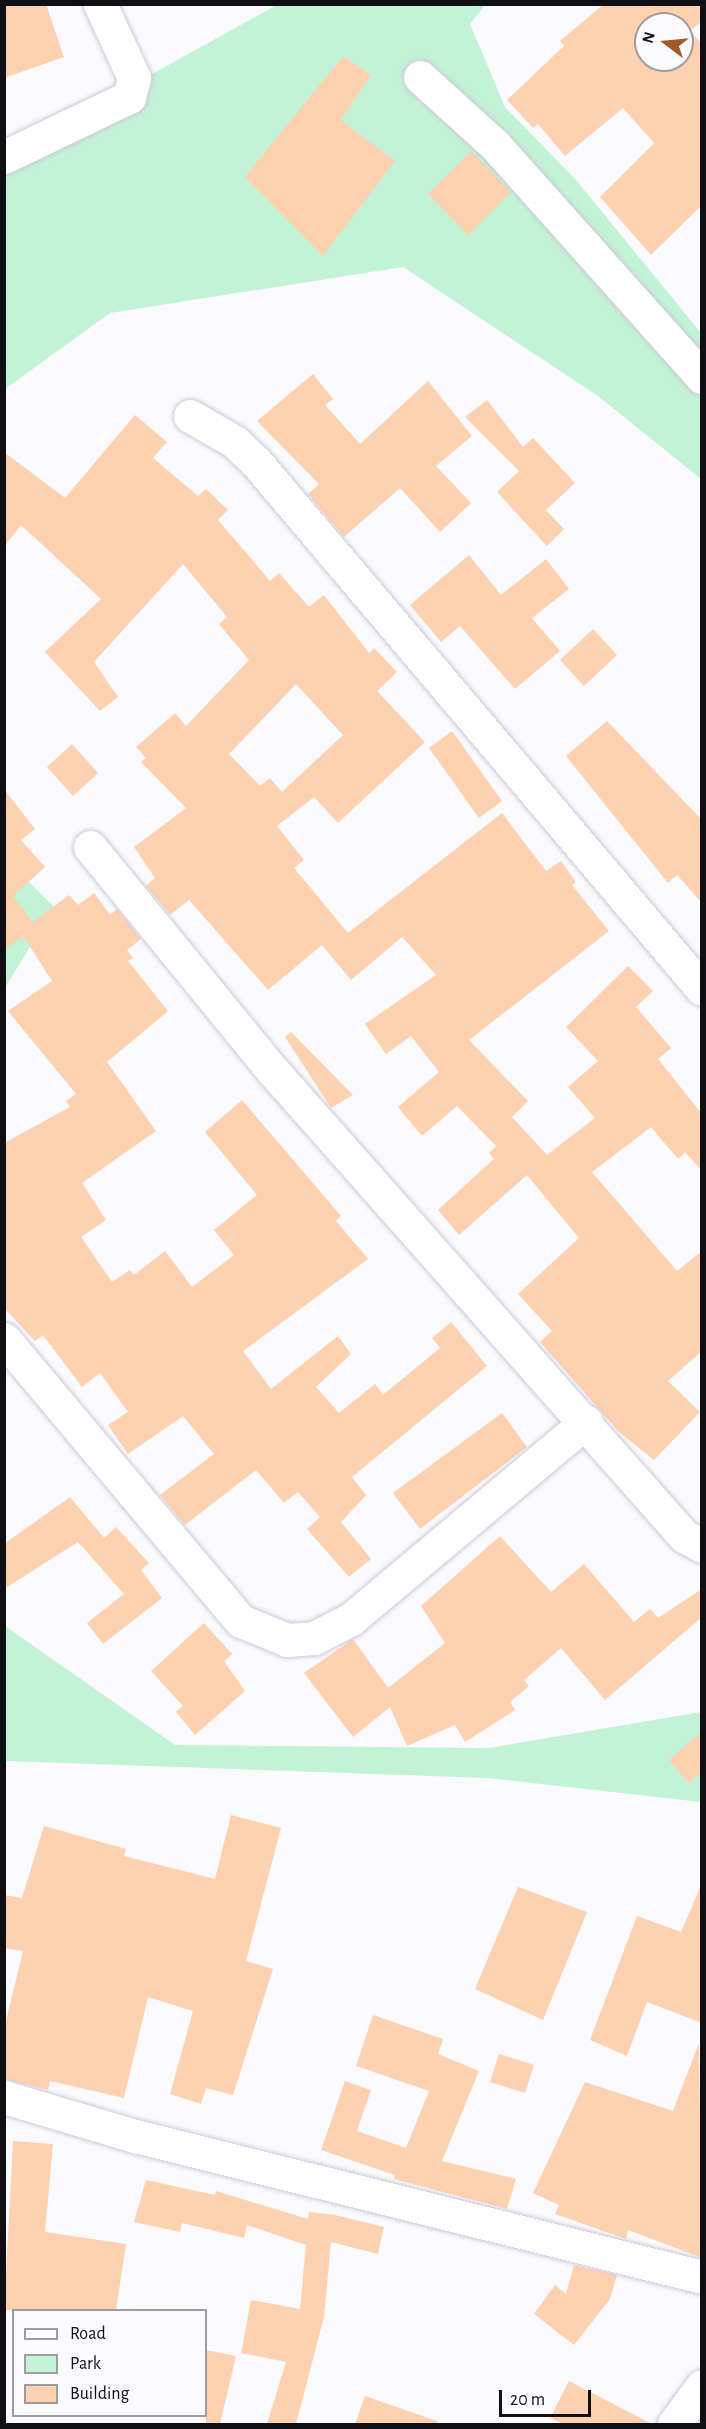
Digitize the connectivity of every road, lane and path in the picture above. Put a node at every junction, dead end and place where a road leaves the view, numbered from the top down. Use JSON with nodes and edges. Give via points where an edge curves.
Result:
{"nodes":[{"id":1,"x":100,"y":4,"type":"edge"},
{"id":2,"x":420,"y":77,"type":"dead end"},
{"id":3,"x":4,"y":157,"type":"edge"},
{"id":4,"x":702,"y":377,"type":"edge"},
{"id":5,"x":190,"y":416,"type":"dead end"},
{"id":6,"x":90,"y":848,"type":"dead end"},
{"id":7,"x":702,"y":990,"type":"edge"},
{"id":8,"x":4,"y":1339,"type":"edge"},
{"id":9,"x":586,"y":1422,"type":"junction"},
{"id":10,"x":702,"y":1546,"type":"edge"},
{"id":11,"x":4,"y":2097,"type":"edge"},
{"id":12,"x":702,"y":2277,"type":"edge"},
{"id":13,"x":702,"y":2386,"type":"edge"},
{"id":14,"x":674,"y":2424,"type":"edge"}],
"edges":[{"from":1,"to":3,"type":"street","via":[[134,78],[129,97]]},
{"from":2,"to":4,"type":"street","via":[[495,145]]},
{"from":5,"to":7,"type":"street","via":[[235,442],[256,462]]},
{"from":6,"to":9,"type":"street","via":[[273,1071]]},
{"from":8,"to":9,"type":"street","via":[[241,1622],[287,1640],[315,1638],[351,1619]]},
{"from":9,"to":10,"type":"street","via":[[684,1536]]},
{"from":11,"to":12,"type":"street","via":[[135,2136],[660,2262]]},
{"from":13,"to":14,"type":"street"}]}
